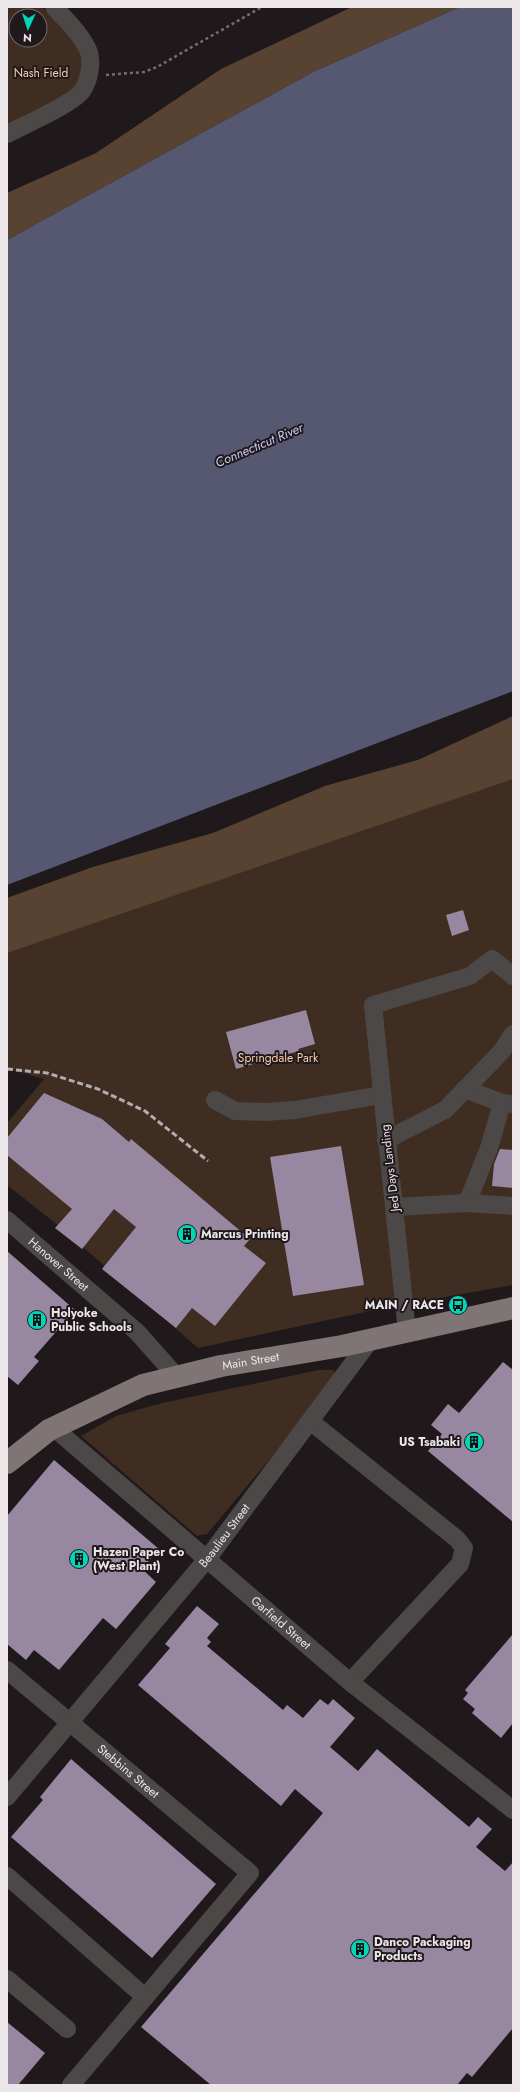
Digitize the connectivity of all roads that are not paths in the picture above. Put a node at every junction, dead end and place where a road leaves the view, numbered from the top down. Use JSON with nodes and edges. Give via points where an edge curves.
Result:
{"nodes":[{"id":1,"x":54,"y":7,"type":"edge"},
{"id":2,"x":7,"y":134,"type":"edge"},
{"id":3,"x":513,"y":976,"type":"edge"},
{"id":4,"x":513,"y":1034,"type":"edge"},
{"id":5,"x":465,"y":1089,"type":"junction"},
{"id":6,"x":381,"y":1095,"type":"junction"},
{"id":7,"x":215,"y":1100,"type":"dead end"},
{"id":8,"x":507,"y":1103,"type":"edge"},
{"id":9,"x":386,"y":1140,"type":"junction"},
{"id":10,"x":467,"y":1203,"type":"junction"},
{"id":11,"x":513,"y":1206,"type":"edge"},
{"id":12,"x":395,"y":1207,"type":"junction"},
{"id":13,"x":7,"y":1220,"type":"edge"},
{"id":14,"x":513,"y":1308,"type":"edge"},
{"id":15,"x":407,"y":1332,"type":"junction"},
{"id":16,"x":371,"y":1339,"type":"junction"},
{"id":17,"x":177,"y":1377,"type":"junction"},
{"id":18,"x":310,"y":1421,"type":"junction"},
{"id":19,"x":54,"y":1428,"type":"junction"},
{"id":20,"x":7,"y":1463,"type":"edge"},
{"id":21,"x":207,"y":1559,"type":"junction"},
{"id":22,"x":7,"y":1670,"type":"edge"},
{"id":23,"x":350,"y":1682,"type":"junction"},
{"id":24,"x":71,"y":1722,"type":"junction"},
{"id":25,"x":7,"y":1797,"type":"edge"},
{"id":26,"x":513,"y":1810,"type":"edge"},
{"id":27,"x":7,"y":1876,"type":"edge"},
{"id":28,"x":7,"y":1979,"type":"edge"},
{"id":29,"x":145,"y":1997,"type":"junction"},
{"id":30,"x":67,"y":2029,"type":"dead end"},
{"id":31,"x":71,"y":2085,"type":"edge"}],
"edges":[{"from":1,"to":2,"type":"street","via":[[86,46],[91,57],[88,74],[81,92],[71,100]]},
{"from":3,"to":6,"type":"street","name":"Jed Days Landing","via":[[492,958],[470,976],[373,1005]]},
{"from":4,"to":5,"type":"street","via":[[502,1051]]},
{"from":5,"to":8,"type":"street"},
{"from":5,"to":9,"type":"street","via":[[445,1110]]},
{"from":6,"to":7,"type":"street","via":[[294,1110],[266,1112],[235,1111]]},
{"from":6,"to":9,"type":"street","name":"Jed Days Landing"},
{"from":8,"to":10,"type":"street"},
{"from":9,"to":12,"type":"street","name":"Jed Days Landing"},
{"from":10,"to":11,"type":"street"},
{"from":10,"to":12,"type":"street"},
{"from":12,"to":15,"type":"street","name":"Jed Days Landing"},
{"from":13,"to":17,"type":"street","name":"Hanover Street","via":[[137,1332]]},
{"from":14,"to":15,"type":"main road","name":"Main Street"},
{"from":15,"to":16,"type":"main road","name":"Main Street"},
{"from":16,"to":17,"type":"main road","name":"Main Street","via":[[221,1366]]},
{"from":16,"to":18,"type":"street","name":"Beaulieu Street"},
{"from":17,"to":19,"type":"main road","name":"Main Street","via":[[144,1385]]},
{"from":18,"to":21,"type":"street","name":"Beaulieu Street"},
{"from":18,"to":23,"type":"street","via":[[457,1539],[464,1548],[460,1564]]},
{"from":19,"to":20,"type":"main road","name":"Main Street"},
{"from":19,"to":21,"type":"street","name":"Garfield Street"},
{"from":21,"to":23,"type":"street","name":"Garfield Street"},
{"from":21,"to":24,"type":"street","name":"Beaulieu Street"},
{"from":22,"to":24,"type":"street","name":"Stebbins Street"},
{"from":23,"to":26,"type":"street","name":"Garfield Street"},
{"from":24,"to":25,"type":"street","name":"Beaulieu Street"},
{"from":24,"to":29,"type":"street","name":"Stebbins Street","via":[[250,1872]]},
{"from":27,"to":29,"type":"street"},
{"from":28,"to":30,"type":"street"},
{"from":29,"to":31,"type":"street"}]}
